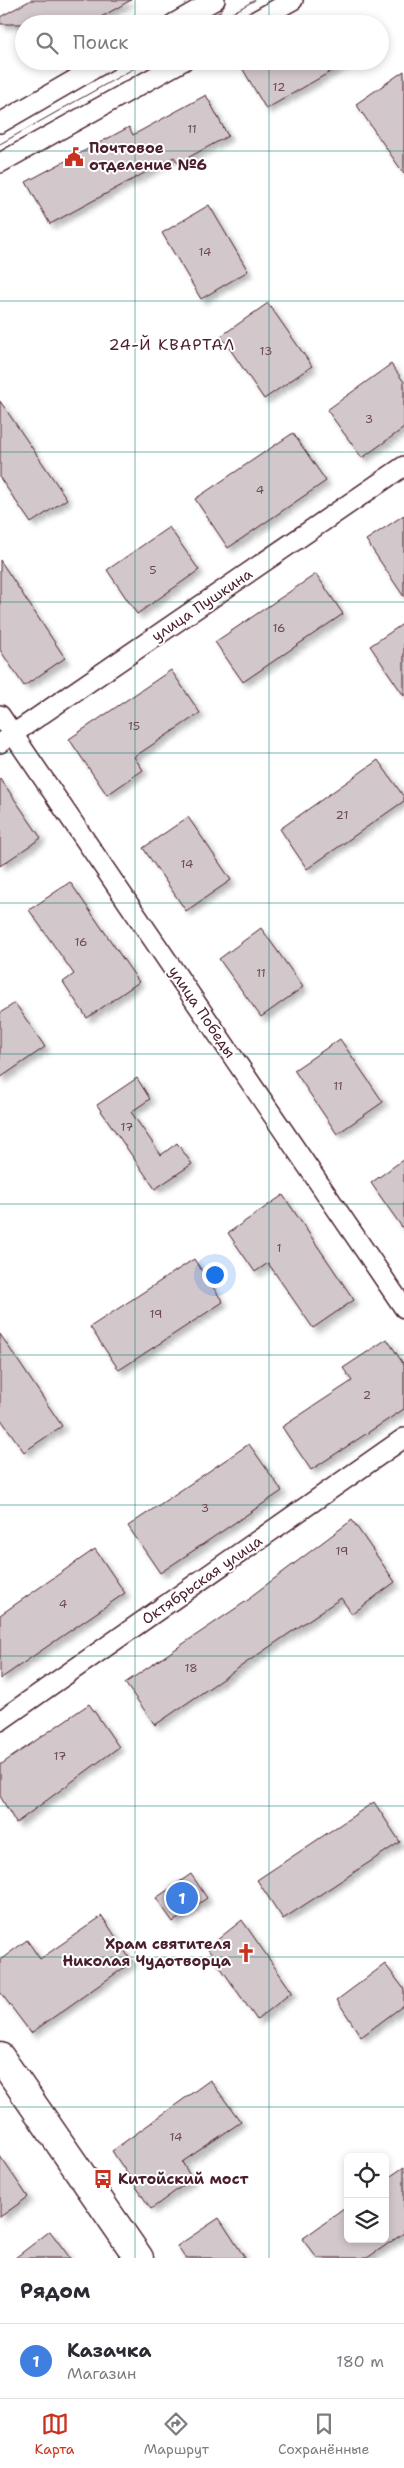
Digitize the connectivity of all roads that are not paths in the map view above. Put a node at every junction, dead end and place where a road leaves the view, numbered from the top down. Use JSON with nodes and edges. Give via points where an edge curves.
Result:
{"nodes":[{"id":1,"x":215,"y":0,"type":"edge"},
{"id":2,"x":293,"y":0,"type":"edge"},
{"id":3,"x":189,"y":15,"type":"edge"},
{"id":4,"x":266,"y":15,"type":"edge"},
{"id":5,"x":91,"y":70,"type":"edge"},
{"id":6,"x":167,"y":70,"type":"edge"},
{"id":7,"x":0,"y":122,"type":"edge"},
{"id":8,"x":0,"y":163,"type":"edge"},
{"id":9,"x":404,"y":466,"type":"edge"},
{"id":10,"x":0,"y":715,"type":"edge"},
{"id":11,"x":6,"y":739,"type":"edge"},
{"id":12,"x":404,"y":1308,"type":"edge"},
{"id":13,"x":404,"y":1438,"type":"edge"},
{"id":14,"x":0,"y":1721,"type":"edge"},
{"id":15,"x":0,"y":2056,"type":"edge"},
{"id":16,"x":139,"y":2258,"type":"edge"}],
"edges":[{"from":1,"to":3,"type":"street"},
{"from":2,"to":4,"type":"street"},
{"from":5,"to":7,"type":"street"},
{"from":6,"to":8,"type":"street"},
{"from":9,"to":11,"type":"street","name":"улица Пушкина"},
{"from":10,"to":11,"type":"street","name":"улица Победы"},
{"from":11,"to":12,"type":"street","name":"улица Победы"},
{"from":13,"to":14,"type":"street","name":"Октябрьская улица"},
{"from":15,"to":16,"type":"main road"}]}
